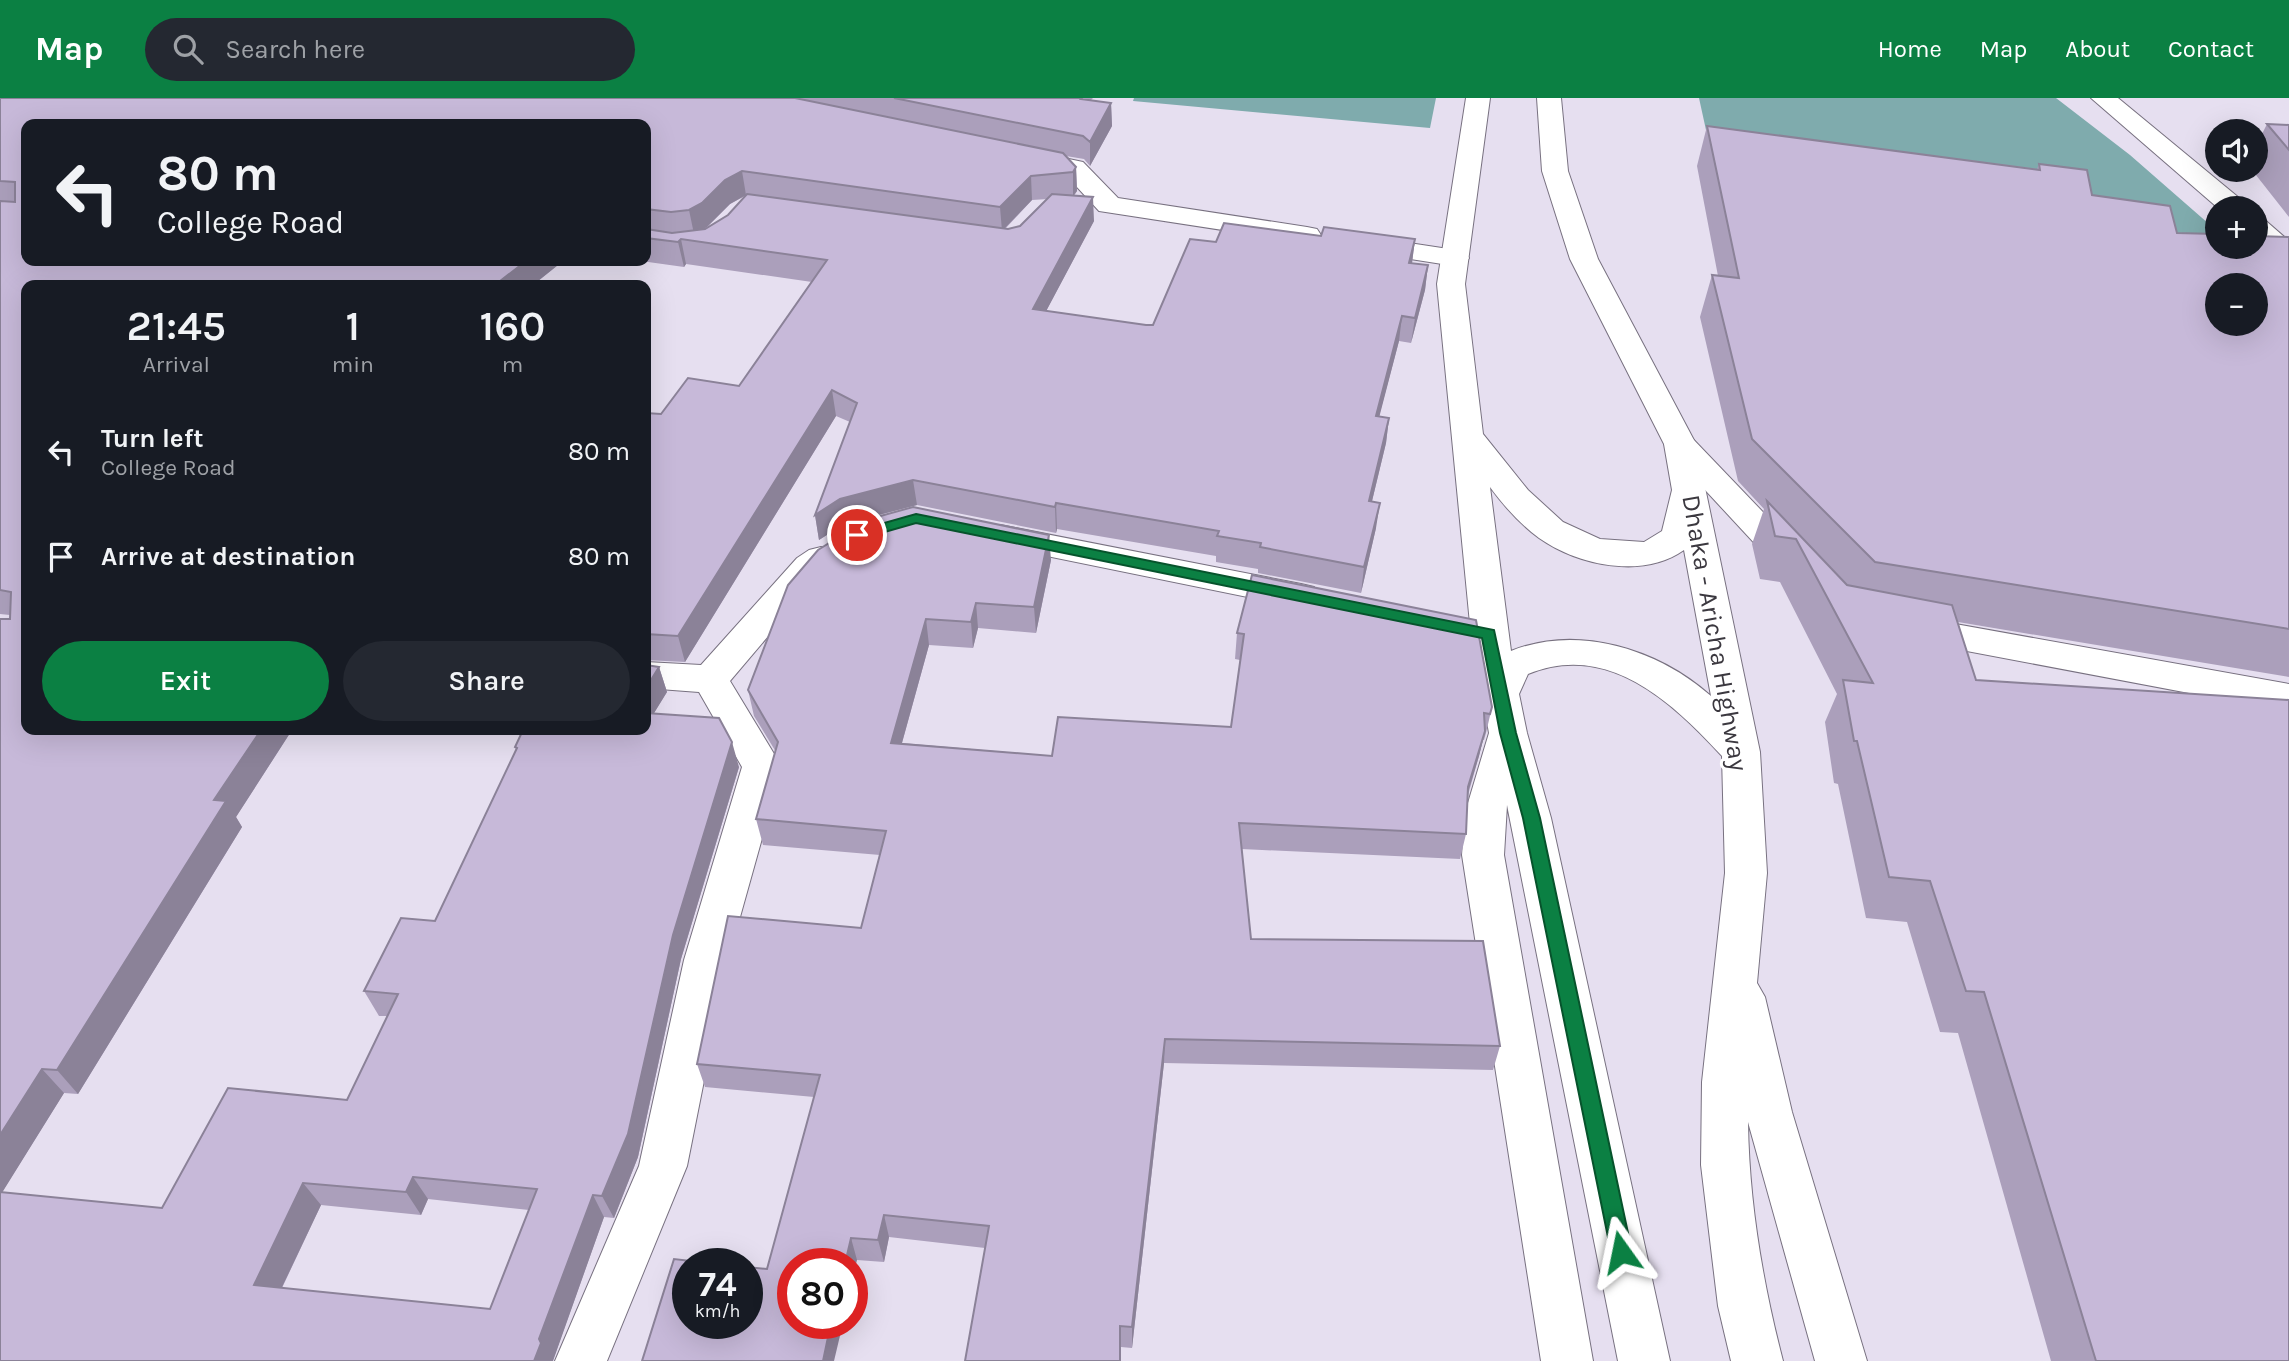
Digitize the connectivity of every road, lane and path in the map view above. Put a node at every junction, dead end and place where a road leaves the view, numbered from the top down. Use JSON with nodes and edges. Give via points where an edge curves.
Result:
{"nodes":[{"id":1,"x":1478,"y":98,"type":"edge"},
{"id":2,"x":1549,"y":98,"type":"edge"},
{"id":3,"x":2103,"y":98,"type":"edge"},
{"id":4,"x":995,"y":151,"type":"edge"},
{"id":5,"x":2220,"y":196,"type":"edge"},
{"id":6,"x":1109,"y":205,"type":"junction"},
{"id":7,"x":1070,"y":207,"type":"edge"},
{"id":8,"x":2268,"y":238,"type":"edge"},
{"id":9,"x":2289,"y":256,"type":"edge"},
{"id":10,"x":1455,"y":258,"type":"junction"},
{"id":11,"x":1467,"y":434,"type":"junction"},
{"id":12,"x":1680,"y":444,"type":"junction"},
{"id":13,"x":1688,"y":490,"type":"junction"},
{"id":14,"x":970,"y":530,"type":"edge"},
{"id":15,"x":847,"y":541,"type":"edge"},
{"id":16,"x":1816,"y":588,"type":"edge"},
{"id":17,"x":1339,"y":604,"type":"edge"},
{"id":18,"x":1884,"y":624,"type":"edge"},
{"id":19,"x":651,"y":675,"type":"edge"},
{"id":20,"x":710,"y":679,"type":"junction"},
{"id":21,"x":2289,"y":698,"type":"edge"},
{"id":22,"x":1504,"y":714,"type":"junction"},
{"id":23,"x":1741,"y":752,"type":"junction"},
{"id":24,"x":1736,"y":964,"type":"junction"},
{"id":25,"x":580,"y":1361,"type":"edge"},
{"id":26,"x":1567,"y":1361,"type":"edge"},
{"id":27,"x":1644,"y":1361,"type":"edge"},
{"id":28,"x":1758,"y":1361,"type":"edge"},
{"id":29,"x":1841,"y":1361,"type":"edge"}],
"edges":[{"from":1,"to":10,"type":"main road"},
{"from":2,"to":12,"type":"main road","name":"Dhaka - Aricha Highway","via":[[1555,171],[1584,259]]},
{"from":3,"to":5,"type":"main road"},
{"from":4,"to":6,"type":"main road","via":[[1074,168]]},
{"from":6,"to":7,"type":"main road"},
{"from":6,"to":10,"type":"main road"},
{"from":8,"to":9,"type":"main road"},
{"from":10,"to":11,"type":"main road","via":[[1451,284]]},
{"from":11,"to":13,"type":"main road","via":[[1524,507],[1552,531],[1582,546],[1619,555],[1651,554],[1673,542]]},
{"from":11,"to":22,"type":"main road","via":[[1475,631]]},
{"from":12,"to":13,"type":"main road","name":"Dhaka - Aricha Highway"},
{"from":12,"to":16,"type":"main road"},
{"from":13,"to":23,"type":"main road","name":"Dhaka - Aricha Highway"},
{"from":14,"to":17,"type":"main road"},
{"from":15,"to":20,"type":"main road","via":[[809,566]]},
{"from":18,"to":21,"type":"main road"},
{"from":19,"to":20,"type":"main road"},
{"from":20,"to":25,"type":"main road","via":[[762,767],[706,960],[663,1166]]},
{"from":22,"to":23,"type":"main road","via":[[1513,666],[1546,653],[1584,653],[1618,659],[1659,677],[1690,699]]},
{"from":22,"to":26,"type":"main road","via":[[1485,813],[1483,855]]},
{"from":22,"to":27,"type":"main road","via":[[1531,818]]},
{"from":23,"to":24,"type":"main road","name":"Dhaka - Aricha Highway","via":[[1746,873]]},
{"from":24,"to":28,"type":"main road","name":"Dhaka - Aricha Highway","via":[[1725,1082],[1725,1165],[1743,1306]]},
{"from":24,"to":29,"type":"main road","via":[[1769,1112]]}]}
